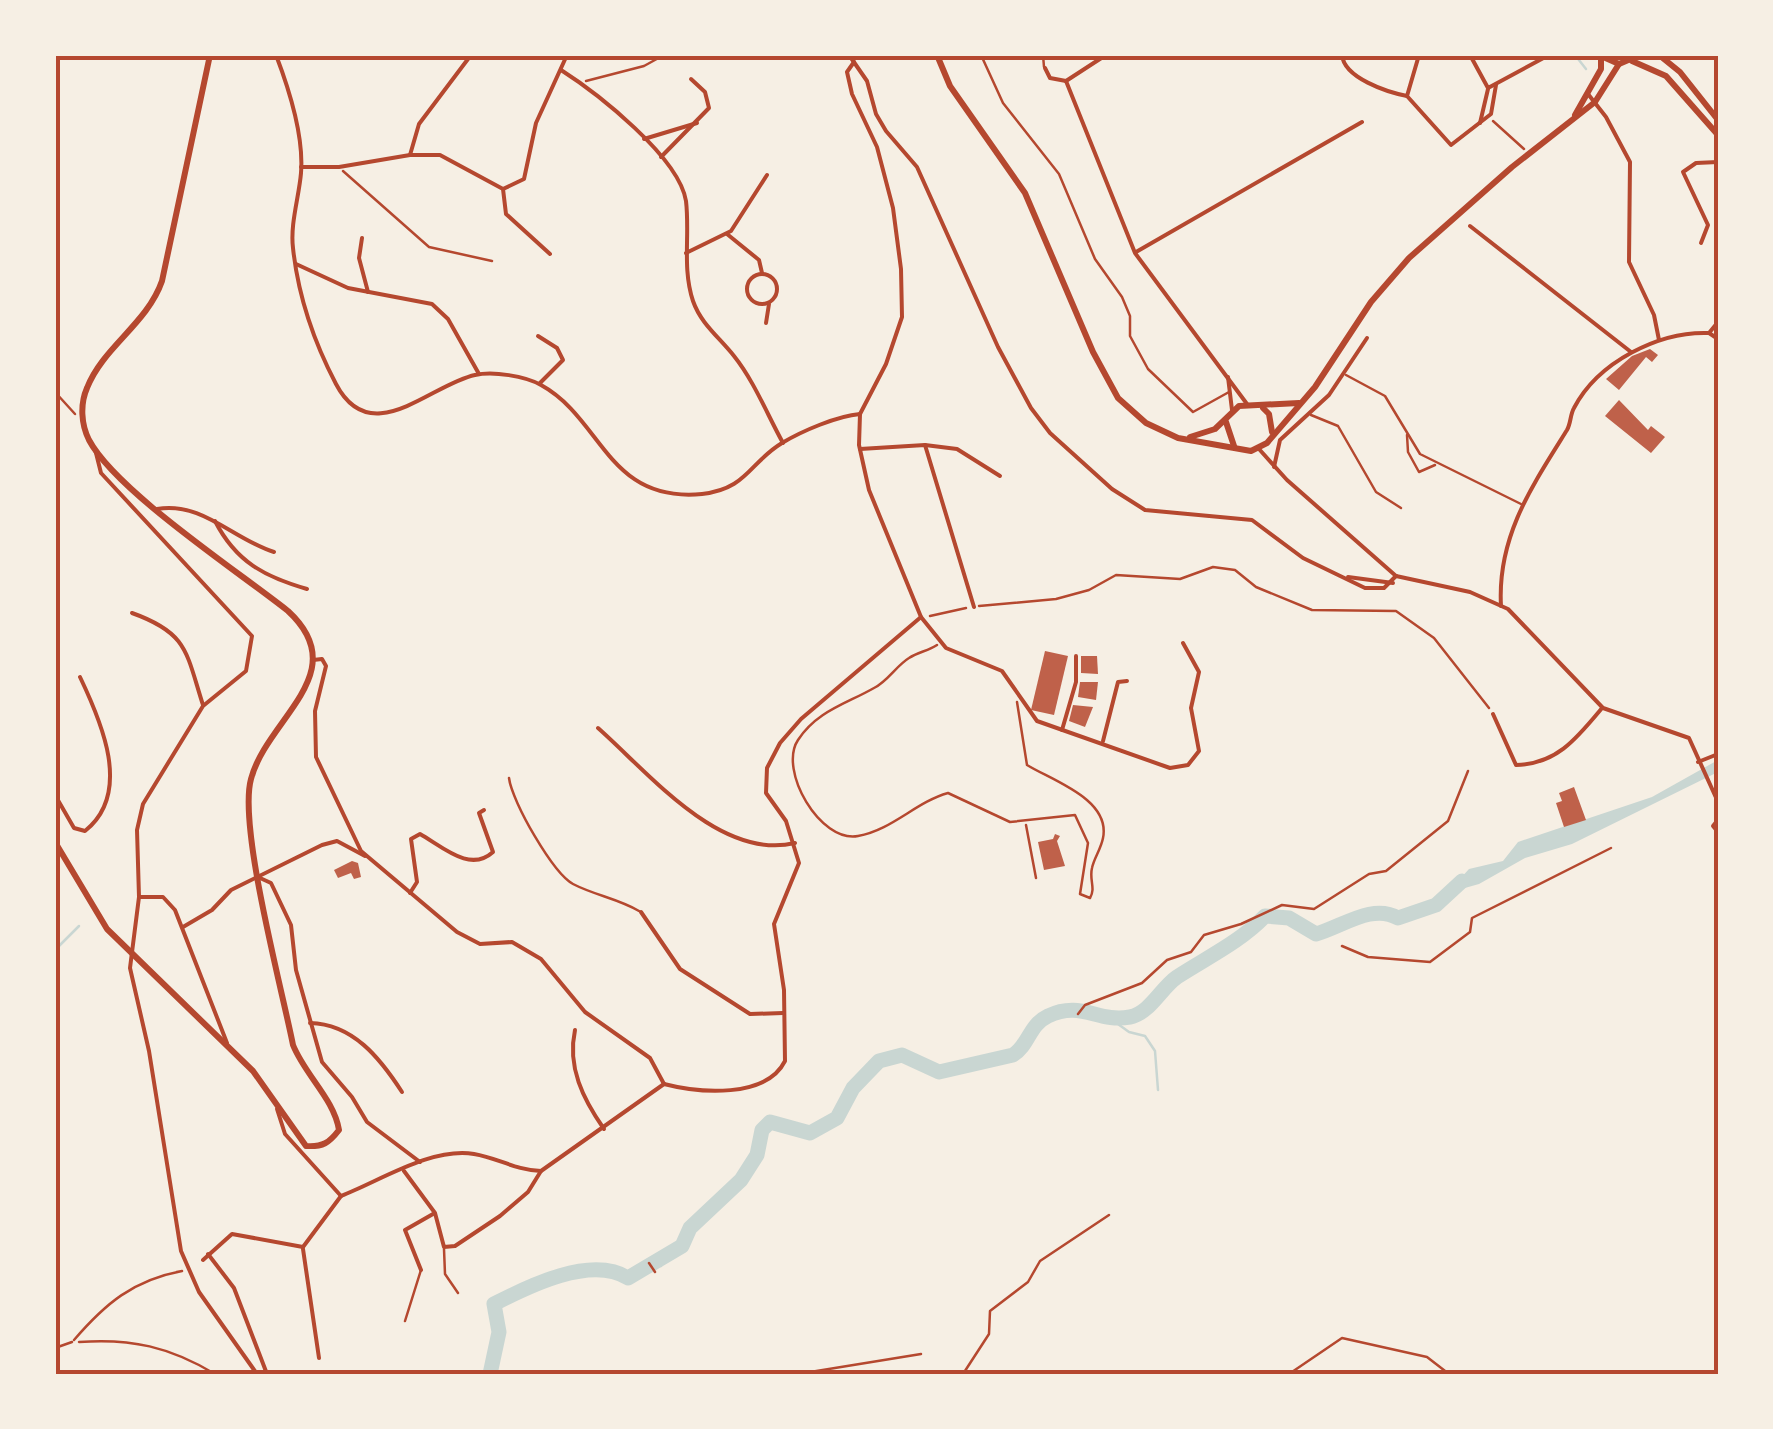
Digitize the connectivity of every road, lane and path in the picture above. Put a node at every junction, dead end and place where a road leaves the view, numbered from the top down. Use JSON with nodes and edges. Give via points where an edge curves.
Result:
{"nodes":[{"id":1,"x":210,"y":55,"type":"edge"},
{"id":2,"x":276,"y":55,"type":"edge"},
{"id":3,"x":471,"y":55,"type":"edge"},
{"id":4,"x":567,"y":55,"type":"edge"},
{"id":5,"x":664,"y":55,"type":"edge"},
{"id":6,"x":849,"y":55,"type":"edge"},
{"id":7,"x":937,"y":55,"type":"edge"},
{"id":8,"x":981,"y":55,"type":"edge"},
{"id":9,"x":1043,"y":55,"type":"edge"},
{"id":10,"x":1106,"y":55,"type":"edge"},
{"id":11,"x":1342,"y":55,"type":"edge"},
{"id":12,"x":1419,"y":55,"type":"edge"},
{"id":13,"x":1470,"y":55,"type":"edge"},
{"id":14,"x":1549,"y":55,"type":"edge"},
{"id":15,"x":1640,"y":55,"type":"edge"},
{"id":16,"x":1658,"y":55,"type":"edge"},
{"id":17,"x":1601,"y":56,"type":"edge"},
{"id":18,"x":1632,"y":61,"type":"junction"},
{"id":19,"x":854,"y":62,"type":"junction"},
{"id":20,"x":1620,"y":64,"type":"junction"},
{"id":21,"x":1045,"y":68,"type":"joint"},
{"id":22,"x":561,"y":70,"type":"junction"},
{"id":23,"x":691,"y":79,"type":"dead end"},
{"id":24,"x":1066,"y":81,"type":"junction"},
{"id":25,"x":580,"y":82,"type":"junction"},
{"id":26,"x":1496,"y":85,"type":"junction"},
{"id":27,"x":1488,"y":88,"type":"junction"},
{"id":28,"x":1588,"y":94,"type":"junction"},
{"id":29,"x":1407,"y":96,"type":"junction"},
{"id":30,"x":1596,"y":102,"type":"junction"},
{"id":31,"x":1487,"y":119,"type":"junction"},
{"id":32,"x":1718,"y":120,"type":"edge"},
{"id":33,"x":1572,"y":121,"type":"junction"},
{"id":34,"x":700,"y":122,"type":"junction"},
{"id":35,"x":1362,"y":122,"type":"dead end"},
{"id":36,"x":1480,"y":123,"type":"junction"},
{"id":37,"x":1718,"y":135,"type":"edge"},
{"id":38,"x":644,"y":139,"type":"junction"},
{"id":39,"x":1536,"y":147,"type":"junction"},
{"id":40,"x":410,"y":155,"type":"junction"},
{"id":41,"x":661,"y":158,"type":"junction"},
{"id":42,"x":1718,"y":162,"type":"edge"},
{"id":43,"x":302,"y":167,"type":"junction"},
{"id":44,"x":338,"y":167,"type":"junction"},
{"id":45,"x":767,"y":175,"type":"dead end"},
{"id":46,"x":503,"y":188,"type":"junction"},
{"id":47,"x":1470,"y":226,"type":"dead end"},
{"id":48,"x":728,"y":234,"type":"junction"},
{"id":49,"x":362,"y":238,"type":"dead end"},
{"id":50,"x":1701,"y":243,"type":"dead end"},
{"id":51,"x":686,"y":253,"type":"junction"},
{"id":52,"x":1135,"y":253,"type":"junction"},
{"id":53,"x":550,"y":254,"type":"dead end"},
{"id":54,"x":492,"y":261,"type":"dead end"},
{"id":55,"x":296,"y":264,"type":"junction"},
{"id":56,"x":762,"y":274,"type":"junction"},
{"id":57,"x":368,"y":292,"type":"junction"},
{"id":58,"x":769,"y":303,"type":"junction"},
{"id":59,"x":1718,"y":322,"type":"edge"},
{"id":60,"x":766,"y":324,"type":"dead end"},
{"id":61,"x":1709,"y":332,"type":"junction"},
{"id":62,"x":538,"y":336,"type":"dead end"},
{"id":63,"x":1368,"y":338,"type":"dead end"},
{"id":64,"x":1718,"y":339,"type":"edge"},
{"id":65,"x":1659,"y":341,"type":"junction"},
{"id":66,"x":1631,"y":352,"type":"junction"},
{"id":67,"x":1227,"y":372,"type":"junction"},
{"id":68,"x":479,"y":374,"type":"junction"},
{"id":69,"x":1345,"y":374,"type":"junction"},
{"id":70,"x":540,"y":384,"type":"junction"},
{"id":71,"x":1230,"y":391,"type":"junction"},
{"id":72,"x":55,"y":392,"type":"edge"},
{"id":73,"x":1302,"y":402,"type":"junction"},
{"id":74,"x":1246,"y":404,"type":"junction"},
{"id":75,"x":1262,"y":407,"type":"junction"},
{"id":76,"x":1232,"y":410,"type":"junction"},
{"id":77,"x":860,"y":414,"type":"junction"},
{"id":78,"x":1309,"y":414,"type":"junction"},
{"id":79,"x":1226,"y":420,"type":"junction"},
{"id":80,"x":84,"y":422,"type":"junction"},
{"id":81,"x":1272,"y":434,"type":"junction"},
{"id":82,"x":1407,"y":434,"type":"junction"},
{"id":83,"x":1178,"y":438,"type":"junction"},
{"id":84,"x":783,"y":443,"type":"junction"},
{"id":85,"x":925,"y":445,"type":"junction"},
{"id":86,"x":1234,"y":446,"type":"junction"},
{"id":87,"x":1259,"y":448,"type":"junction"},
{"id":88,"x":95,"y":449,"type":"junction"},
{"id":89,"x":860,"y":450,"type":"junction"},
{"id":90,"x":1436,"y":465,"type":"junction"},
{"id":91,"x":1274,"y":468,"type":"junction"},
{"id":92,"x":1000,"y":476,"type":"dead end"},
{"id":93,"x":1523,"y":505,"type":"junction"},
{"id":94,"x":1400,"y":508,"type":"dead end"},
{"id":95,"x":157,"y":509,"type":"junction"},
{"id":96,"x":213,"y":517,"type":"junction"},
{"id":97,"x":274,"y":552,"type":"dead end"},
{"id":98,"x":1396,"y":576,"type":"junction"},
{"id":99,"x":308,"y":589,"type":"dead end"},
{"id":100,"x":1501,"y":606,"type":"junction"},
{"id":101,"x":974,"y":607,"type":"junction"},
{"id":102,"x":132,"y":612,"type":"dead end"},
{"id":103,"x":921,"y":617,"type":"junction"},
{"id":104,"x":940,"y":643,"type":"junction"},
{"id":105,"x":1183,"y":643,"type":"dead end"},
{"id":106,"x":1076,"y":656,"type":"dead end"},
{"id":107,"x":314,"y":660,"type":"junction"},
{"id":108,"x":80,"y":677,"type":"dead end"},
{"id":109,"x":1127,"y":681,"type":"dead end"},
{"id":110,"x":1017,"y":696,"type":"junction"},
{"id":111,"x":204,"y":706,"type":"junction"},
{"id":112,"x":1602,"y":708,"type":"junction"},
{"id":113,"x":1492,"y":714,"type":"joint"},
{"id":114,"x":598,"y":728,"type":"dead end"},
{"id":115,"x":1062,"y":730,"type":"junction"},
{"id":116,"x":1103,"y":740,"type":"junction"},
{"id":117,"x":1718,"y":754,"type":"edge"},
{"id":118,"x":1698,"y":762,"type":"junction"},
{"id":119,"x":1468,"y":771,"type":"dead end"},
{"id":120,"x":509,"y":778,"type":"dead end"},
{"id":121,"x":55,"y":795,"type":"edge"},
{"id":122,"x":1718,"y":803,"type":"edge"},
{"id":123,"x":484,"y":810,"type":"dead end"},
{"id":124,"x":1718,"y":821,"type":"edge"},
{"id":125,"x":1026,"y":823,"type":"junction"},
{"id":126,"x":1718,"y":832,"type":"edge"},
{"id":127,"x":55,"y":842,"type":"edge"},
{"id":128,"x":794,"y":843,"type":"junction"},
{"id":129,"x":1611,"y":848,"type":"dead end"},
{"id":130,"x":366,"y":857,"type":"junction"},
{"id":131,"x":260,"y":878,"type":"junction"},
{"id":132,"x":1036,"y":878,"type":"dead end"},
{"id":133,"x":410,"y":893,"type":"junction"},
{"id":134,"x":138,"y":897,"type":"junction"},
{"id":135,"x":641,"y":912,"type":"joint"},
{"id":136,"x":183,"y":927,"type":"junction"},
{"id":137,"x":1342,"y":946,"type":"dead end"},
{"id":138,"x":132,"y":953,"type":"junction"},
{"id":139,"x":1079,"y":1012,"type":"dead end"},
{"id":140,"x":784,"y":1013,"type":"junction"},
{"id":141,"x":310,"y":1023,"type":"junction"},
{"id":142,"x":576,"y":1030,"type":"dead end"},
{"id":143,"x":228,"y":1046,"type":"junction"},
{"id":144,"x":664,"y":1084,"type":"junction"},
{"id":145,"x":402,"y":1092,"type":"dead end"},
{"id":146,"x":278,"y":1106,"type":"junction"},
{"id":147,"x":604,"y":1128,"type":"junction"},
{"id":148,"x":420,"y":1162,"type":"junction"},
{"id":149,"x":404,"y":1170,"type":"junction"},
{"id":150,"x":541,"y":1170,"type":"junction"},
{"id":151,"x":341,"y":1196,"type":"junction"},
{"id":152,"x":435,"y":1213,"type":"junction"},
{"id":153,"x":1109,"y":1215,"type":"dead end"},
{"id":154,"x":444,"y":1247,"type":"junction"},
{"id":155,"x":303,"y":1248,"type":"junction"},
{"id":156,"x":208,"y":1254,"type":"junction"},
{"id":157,"x":203,"y":1260,"type":"dead end"},
{"id":158,"x":649,"y":1263,"type":"dead end"},
{"id":159,"x":188,"y":1270,"type":"junction"},
{"id":160,"x":421,"y":1270,"type":"joint"},
{"id":161,"x":655,"y":1272,"type":"dead end"},
{"id":162,"x":458,"y":1293,"type":"dead end"},
{"id":163,"x":405,"y":1321,"type":"dead end"},
{"id":164,"x":72,"y":1342,"type":"junction"},
{"id":165,"x":55,"y":1348,"type":"edge"},
{"id":166,"x":921,"y":1354,"type":"dead end"},
{"id":167,"x":319,"y":1358,"type":"dead end"},
{"id":168,"x":215,"y":1374,"type":"edge"},
{"id":169,"x":257,"y":1374,"type":"edge"},
{"id":170,"x":267,"y":1374,"type":"edge"},
{"id":171,"x":798,"y":1374,"type":"edge"},
{"id":172,"x":963,"y":1374,"type":"edge"},
{"id":173,"x":1290,"y":1374,"type":"edge"},
{"id":174,"x":1448,"y":1374,"type":"edge"}],
"edges":[{"from":1,"to":80,"type":"main road","via":[[162,281],[153,303],[90,380]]},
{"from":2,"to":43,"type":"street"},
{"from":3,"to":40,"type":"street","via":[[419,124]]},
{"from":4,"to":22,"type":"street"},
{"from":5,"to":25,"type":"path"},
{"from":6,"to":19,"type":"street"},
{"from":7,"to":83,"type":"main road","via":[[950,86],[1025,193],[1106,381],[1146,423]]},
{"from":8,"to":71,"type":"lane","via":[[1003,103],[1058,174],[1095,259],[1122,297],[1130,336],[1148,370],[1193,412]]},
{"from":9,"to":21,"type":"lane"},
{"from":10,"to":24,"type":"street"},
{"from":11,"to":29,"type":"street","via":[[1347,68],[1386,92]]},
{"from":12,"to":29,"type":"street"},
{"from":13,"to":27,"type":"street"},
{"from":14,"to":26,"type":"street"},
{"from":15,"to":18,"type":"main road"},
{"from":16,"to":32,"type":"main road"},
{"from":17,"to":20,"type":"main road"},
{"from":17,"to":28,"type":"main road"},
{"from":18,"to":20,"type":"main road"},
{"from":18,"to":37,"type":"main road","via":[[1666,76]]},
{"from":19,"to":77,"type":"street","via":[[847,72],[877,146],[902,285],[902,317]]},
{"from":19,"to":98,"type":"street","via":[[881,123],[917,166],[998,347],[1050,433],[1144,510],[1252,520],[1303,558],[1344,577],[1393,583]]},
{"from":20,"to":30,"type":"main road"},
{"from":21,"to":24,"type":"street","via":[[1050,78]]},
{"from":22,"to":25,"type":"street"},
{"from":22,"to":46,"type":"street","via":[[536,123],[524,180]]},
{"from":23,"to":34,"type":"street","via":[[709,108]]},
{"from":24,"to":52,"type":"street"},
{"from":25,"to":38,"type":"street"},
{"from":26,"to":27,"type":"street"},
{"from":26,"to":31,"type":"street"},
{"from":27,"to":36,"type":"street"},
{"from":28,"to":30,"type":"street"},
{"from":28,"to":33,"type":"main road"},
{"from":29,"to":36,"type":"street","via":[[1450,145]]},
{"from":30,"to":33,"type":"main road"},
{"from":30,"to":65,"type":"street","via":[[1630,162],[1629,262]]},
{"from":31,"to":36,"type":"street"},
{"from":31,"to":39,"type":"path","via":[[1524,149],[1531,142]]},
{"from":33,"to":39,"type":"main road"},
{"from":34,"to":38,"type":"street"},
{"from":34,"to":41,"type":"street"},
{"from":35,"to":52,"type":"street"},
{"from":38,"to":41,"type":"street"},
{"from":39,"to":73,"type":"main road","via":[[1396,272]]},
{"from":40,"to":44,"type":"street"},
{"from":40,"to":46,"type":"street","via":[[440,155]]},
{"from":41,"to":51,"type":"street","via":[[683,190]]},
{"from":42,"to":50,"type":"street","via":[[1696,163],[1683,172],[1708,225]]},
{"from":43,"to":44,"type":"street"},
{"from":43,"to":55,"type":"street","via":[[292,245]]},
{"from":44,"to":54,"type":"path","via":[[430,247]]},
{"from":45,"to":48,"type":"street"},
{"from":46,"to":53,"type":"street","via":[[506,214]]},
{"from":47,"to":66,"type":"street"},
{"from":48,"to":51,"type":"street"},
{"from":48,"to":56,"type":"street","via":[[760,260]]},
{"from":49,"to":57,"type":"street","via":[[359,258]]},
{"from":51,"to":84,"type":"street","via":[[698,312],[736,358]]},
{"from":52,"to":67,"type":"street"},
{"from":55,"to":57,"type":"street"},
{"from":55,"to":68,"type":"street","via":[[309,324],[338,389],[355,406],[396,412]]},
{"from":56,"to":58,"type":"street","via":[[778,289]]},
{"from":56,"to":58,"type":"street","via":[[747,290],[757,304]]},
{"from":57,"to":68,"type":"street","via":[[432,304]]},
{"from":58,"to":60,"type":"street"},
{"from":59,"to":61,"type":"street"},
{"from":61,"to":64,"type":"street"},
{"from":61,"to":65,"type":"street"},
{"from":62,"to":70,"type":"street","via":[[563,360]]},
{"from":63,"to":69,"type":"street"},
{"from":65,"to":66,"type":"street"},
{"from":66,"to":93,"type":"street","via":[[1572,410],[1570,426]]},
{"from":67,"to":71,"type":"street"},
{"from":67,"to":74,"type":"street"},
{"from":68,"to":70,"type":"street"},
{"from":69,"to":78,"type":"street"},
{"from":69,"to":82,"type":"lane","via":[[1386,396]]},
{"from":70,"to":84,"type":"street","via":[[622,472],[676,496],[735,486]]},
{"from":71,"to":76,"type":"street"},
{"from":72,"to":80,"type":"path"},
{"from":73,"to":75,"type":"main road"},
{"from":73,"to":81,"type":"main road"},
{"from":74,"to":75,"type":"main road"},
{"from":74,"to":76,"type":"main road"},
{"from":75,"to":81,"type":"main road"},
{"from":76,"to":79,"type":"main road"},
{"from":77,"to":84,"type":"street"},
{"from":77,"to":89,"type":"street"},
{"from":78,"to":91,"type":"street","via":[[1280,440]]},
{"from":78,"to":94,"type":"lane","via":[[1338,426],[1376,492]]},
{"from":79,"to":83,"type":"main road","via":[[1197,437]]},
{"from":79,"to":86,"type":"main road"},
{"from":80,"to":88,"type":"main road"},
{"from":81,"to":87,"type":"main road"},
{"from":82,"to":90,"type":"lane"},
{"from":82,"to":90,"type":"lane","via":[[1419,472]]},
{"from":83,"to":86,"type":"main road"},
{"from":85,"to":89,"type":"street"},
{"from":85,"to":92,"type":"street","via":[[958,449]]},
{"from":85,"to":101,"type":"street"},
{"from":86,"to":87,"type":"main road"},
{"from":87,"to":91,"type":"street"},
{"from":88,"to":95,"type":"main road"},
{"from":88,"to":111,"type":"street","via":[[101,473],[252,636],[246,670]]},
{"from":89,"to":103,"type":"street","via":[[869,490]]},
{"from":90,"to":93,"type":"lane"},
{"from":91,"to":98,"type":"street"},
{"from":93,"to":100,"type":"street","via":[[1504,550]]},
{"from":95,"to":96,"type":"street"},
{"from":95,"to":107,"type":"main road","via":[[304,626]]},
{"from":96,"to":97,"type":"street"},
{"from":96,"to":99,"type":"street","via":[[226,544],[250,567]]},
{"from":98,"to":100,"type":"street"},
{"from":100,"to":112,"type":"street"},
{"from":101,"to":103,"type":"path"},
{"from":101,"to":113,"type":"path","via":[[1089,590],[1116,575],[1180,579],[1213,567],[1235,570],[1256,587],[1312,610],[1396,612],[1434,638]]},
{"from":102,"to":111,"type":"street","via":[[166,625],[184,648]]},
{"from":103,"to":104,"type":"street"},
{"from":103,"to":128,"type":"street","via":[[780,743],[764,784]]},
{"from":104,"to":110,"type":"street","via":[[1002,671]]},
{"from":104,"to":125,"type":"path","via":[[808,728],[792,752],[798,783],[816,813],[844,837],[889,826],[948,793],[995,818]]},
{"from":105,"to":116,"type":"street","via":[[1199,675],[1192,698],[1199,752],[1188,765],[1170,768]]},
{"from":106,"to":115,"type":"street"},
{"from":107,"to":130,"type":"street","via":[[326,666],[315,711],[316,757]]},
{"from":107,"to":131,"type":"main road","via":[[309,681],[250,780],[247,807]]},
{"from":108,"to":121,"type":"street","via":[[102,724],[112,769],[97,822],[85,831],[74,828]]},
{"from":109,"to":116,"type":"street","via":[[1118,682]]},
{"from":110,"to":115,"type":"street","via":[[1038,721]]},
{"from":110,"to":125,"type":"path","via":[[1027,765],[1052,775],[1102,823],[1090,898],[1080,894],[1088,842],[1081,820],[1066,813]]},
{"from":111,"to":134,"type":"street","via":[[143,804],[136,830]]},
{"from":112,"to":113,"type":"street","via":[[1551,760],[1522,765],[1516,765]]},
{"from":112,"to":118,"type":"street","via":[[1689,738]]},
{"from":114,"to":128,"type":"street","via":[[712,829],[742,842]]},
{"from":115,"to":116,"type":"street"},
{"from":117,"to":118,"type":"street"},
{"from":118,"to":122,"type":"street"},
{"from":119,"to":139,"type":"path","via":[[1448,822],[1386,871],[1369,874],[1314,909],[1282,906],[1204,934],[1191,952],[1166,960],[1142,984]]},
{"from":120,"to":135,"type":"lane","via":[[527,830],[568,882]]},
{"from":122,"to":124,"type":"street"},
{"from":123,"to":133,"type":"street","via":[[493,852],[483,862],[420,834],[411,839],[417,882]]},
{"from":124,"to":126,"type":"street"},
{"from":125,"to":132,"type":"path"},
{"from":127,"to":138,"type":"main road","via":[[94,913]]},
{"from":128,"to":140,"type":"street","via":[[797,873],[774,924]]},
{"from":129,"to":137,"type":"path","via":[[1472,918],[1470,932],[1430,962],[1368,957]]},
{"from":130,"to":131,"type":"street","via":[[338,841],[322,844]]},
{"from":130,"to":133,"type":"street"},
{"from":131,"to":136,"type":"street","via":[[231,890]]},
{"from":131,"to":141,"type":"street","via":[[272,883],[291,925]]},
{"from":131,"to":146,"type":"main road","via":[[293,1045],[339,1130],[320,1147],[306,1146]]},
{"from":133,"to":144,"type":"street","via":[[468,938],[512,942],[541,959],[585,1012],[650,1058]]},
{"from":134,"to":136,"type":"street","via":[[163,897]]},
{"from":134,"to":138,"type":"street"},
{"from":135,"to":140,"type":"street","via":[[680,969],[750,1014]]},
{"from":136,"to":143,"type":"street"},
{"from":138,"to":143,"type":"main road"},
{"from":138,"to":159,"type":"street","via":[[175,1232]]},
{"from":140,"to":144,"type":"street","via":[[785,1061],[765,1083],[696,1090]]},
{"from":141,"to":145,"type":"street","via":[[345,1030],[382,1060]]},
{"from":141,"to":148,"type":"street","via":[[322,1062],[366,1122]]},
{"from":142,"to":147,"type":"street","via":[[579,1088]]},
{"from":143,"to":146,"type":"main road"},
{"from":144,"to":147,"type":"street"},
{"from":146,"to":151,"type":"street","via":[[285,1134]]},
{"from":147,"to":150,"type":"street"},
{"from":148,"to":149,"type":"street"},
{"from":148,"to":150,"type":"street","via":[[477,1154],[508,1167]]},
{"from":149,"to":151,"type":"street"},
{"from":149,"to":152,"type":"street"},
{"from":150,"to":154,"type":"street","via":[[500,1216]]},
{"from":151,"to":155,"type":"street"},
{"from":152,"to":154,"type":"street"},
{"from":152,"to":160,"type":"street","via":[[405,1230]]},
{"from":153,"to":172,"type":"path","via":[[1040,1261],[1028,1282],[990,1311],[989,1334]]},
{"from":154,"to":162,"type":"lane","via":[[445,1274]]},
{"from":155,"to":156,"type":"street","via":[[237,1234]]},
{"from":155,"to":167,"type":"street"},
{"from":156,"to":157,"type":"street"},
{"from":156,"to":170,"type":"street","via":[[234,1288]]},
{"from":158,"to":161,"type":"path"},
{"from":159,"to":164,"type":"path","via":[[163,1274],[106,1303]]},
{"from":159,"to":169,"type":"street"},
{"from":160,"to":163,"type":"lane"},
{"from":164,"to":165,"type":"lane"},
{"from":164,"to":168,"type":"path","via":[[156,1345]]},
{"from":166,"to":171,"type":"path"},
{"from":173,"to":174,"type":"path","via":[[1342,1338],[1427,1357]]}]}
